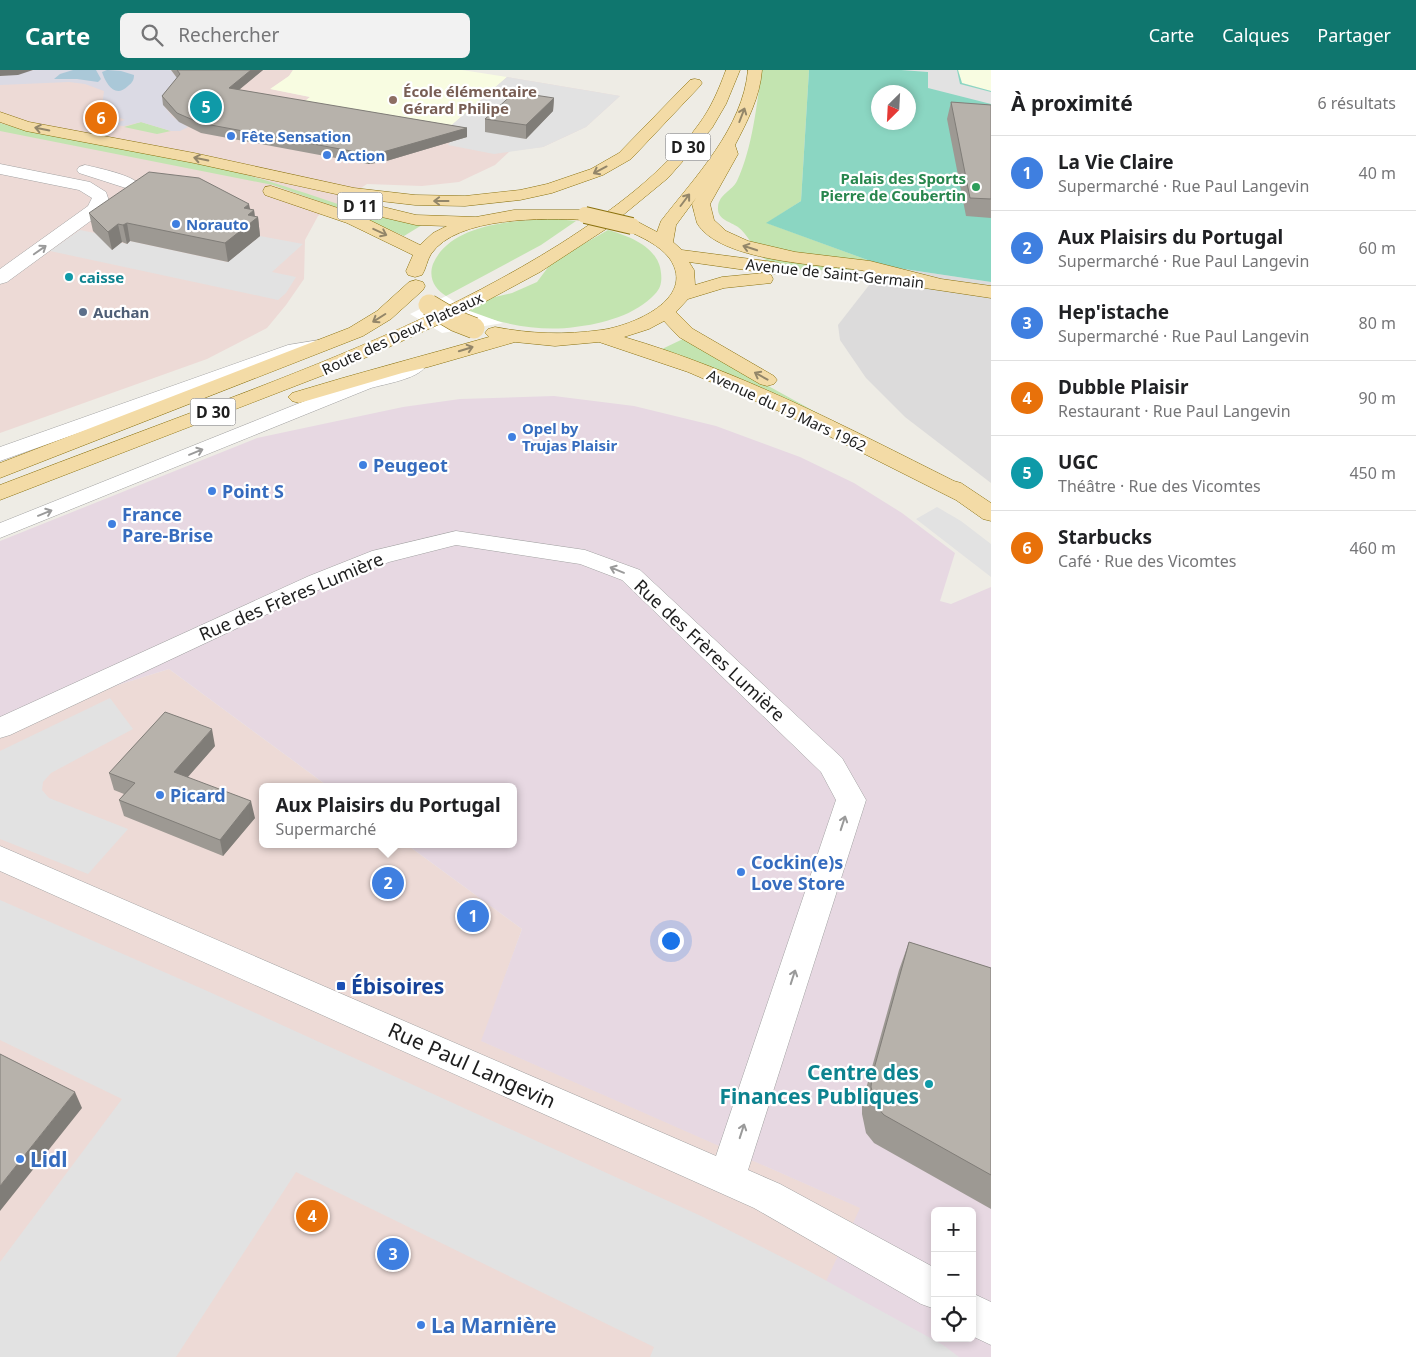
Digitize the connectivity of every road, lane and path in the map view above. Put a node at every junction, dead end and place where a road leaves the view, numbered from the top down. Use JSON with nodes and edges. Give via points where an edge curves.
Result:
{"nodes":[{"id":1,"x":722,"y":70,"type":"edge"},
{"id":2,"x":733,"y":70,"type":"edge"},
{"id":3,"x":755,"y":70,"type":"edge"},
{"id":4,"x":698,"y":77,"type":"edge"},
{"id":5,"x":0,"y":117,"type":"edge"},
{"id":6,"x":10,"y":138,"type":"dead end"},
{"id":7,"x":727,"y":145,"type":"junction"},
{"id":8,"x":0,"y":169,"type":"edge"},
{"id":9,"x":85,"y":170,"type":"dead end"},
{"id":10,"x":249,"y":170,"type":"junction"},
{"id":11,"x":132,"y":185,"type":"edge"},
{"id":12,"x":598,"y":188,"type":"dead end"},
{"id":13,"x":475,"y":222,"type":"junction"},
{"id":14,"x":664,"y":242,"type":"junction"},
{"id":15,"x":422,"y":253,"type":"junction"},
{"id":16,"x":678,"y":255,"type":"junction"},
{"id":17,"x":830,"y":274,"type":"junction"},
{"id":18,"x":0,"y":278,"type":"edge"},
{"id":19,"x":935,"y":283,"type":"junction"},
{"id":20,"x":416,"y":286,"type":"junction"},
{"id":21,"x":991,"y":292,"type":"edge"},
{"id":22,"x":682,"y":295,"type":"junction"},
{"id":23,"x":666,"y":312,"type":"junction"},
{"id":24,"x":599,"y":336,"type":"junction"},
{"id":25,"x":512,"y":337,"type":"junction"},
{"id":26,"x":319,"y":346,"type":"junction"},
{"id":27,"x":421,"y":363,"type":"junction"},
{"id":28,"x":4,"y":452,"type":"edge"},
{"id":29,"x":0,"y":471,"type":"edge"},
{"id":30,"x":0,"y":483,"type":"edge"},
{"id":31,"x":0,"y":493,"type":"edge"},
{"id":32,"x":969,"y":498,"type":"junction"},
{"id":33,"x":0,"y":508,"type":"edge"},
{"id":34,"x":991,"y":514,"type":"edge"},
{"id":35,"x":0,"y":531,"type":"edge"},
{"id":36,"x":0,"y":728,"type":"edge"},
{"id":37,"x":0,"y":858,"type":"edge"},
{"id":38,"x":727,"y":1178,"type":"junction"},
{"id":39,"x":931,"y":1288,"type":"edge"},
{"id":40,"x":976,"y":1316,"type":"edge"},
{"id":41,"x":991,"y":1325,"type":"edge"}],
"edges":[{"from":1,"to":30,"type":"main road","name":"Route des Deux Plateaux","number":"D 30","via":[[687,133],[654,169],[604,211],[524,262],[414,321],[315,363]]},
{"from":2,"to":31,"type":"main road","name":"Route des Deux Plateaux","number":"D 30","via":[[721,99],[700,134],[666,170],[599,227],[517,277],[424,327],[326,369]]},
{"from":7,"to":3,"type":"main road","one_way":true,"via":[[740,121],[754,83]]},
{"from":4,"to":10,"type":"main road","one_way":true,"via":[[625,156],[573,182],[520,195],[449,201],[386,198]]},
{"from":4,"to":12,"type":"main road","via":[[661,133],[641,154]]},
{"from":10,"to":5,"type":"main road","number":"D 11","one_way":true,"via":[[26,126]]},
{"from":6,"to":15,"type":"main road","number":"D 11","one_way":true,"via":[[252,185],[353,219]]},
{"from":14,"to":7,"type":"main road","one_way":true,"via":[[667,225]]},
{"from":19,"to":7,"type":"main road","one_way":true,"via":[[860,265],[775,254],[739,244],[721,234],[712,228],[700,211],[703,198],[730,154]]},
{"from":18,"to":8,"type":"street","one_way":true,"via":[[94,210],[100,201],[100,196],[84,186]]},
{"from":9,"to":11,"type":"street"},
{"from":10,"to":13,"type":"main road","number":"D 11","via":[[396,216]]},
{"from":13,"to":14,"type":"main road","bridge":true,"via":[[516,214],[560,213],[585,207]]},
{"from":13,"to":15,"type":"main road","via":[[443,235]]},
{"from":14,"to":16,"type":"main road"},
{"from":15,"to":20,"type":"main road","via":[[415,270]]},
{"from":16,"to":17,"type":"main road","name":"Avenue de Saint-Germain"},
{"from":16,"to":22,"type":"main road","via":[[687,275]]},
{"from":17,"to":19,"type":"main road","name":"Avenue de Saint-Germain","via":[[874,275]]},
{"from":17,"to":22,"type":"main road","via":[[722,282]]},
{"from":19,"to":21,"type":"main road","name":"Avenue de Saint-Germain"},
{"from":20,"to":25,"type":"main road","bridge":true,"via":[[429,304],[456,321]]},
{"from":20,"to":26,"type":"main road","one_way":true,"via":[[384,315],[356,332]]},
{"from":22,"to":23,"type":"main road"},
{"from":23,"to":24,"type":"main road","via":[[644,324]]},
{"from":32,"to":23,"type":"main road","name":"Avenue du 19 Mars 1962","one_way":true,"via":[[856,429],[693,338]]},
{"from":24,"to":25,"type":"main road","via":[[556,340]]},
{"from":24,"to":32,"type":"main road","name":"Avenue du 19 Mars 1962","via":[[652,351],[727,379]]},
{"from":27,"to":25,"type":"main road","one_way":true},
{"from":26,"to":28,"type":"street","via":[[295,349]]},
{"from":26,"to":29,"type":"main road"},
{"from":27,"to":33,"type":"main road","via":[[268,407]]},
{"from":35,"to":27,"type":"street","one_way":true},
{"from":32,"to":34,"type":"main road","name":"Avenue du 19 Mars 1962"},
{"from":38,"to":36,"type":"street","name":"Rue des Frères Lumière","one_way":true,"via":[[851,800],[832,765],[631,575],[585,557],[456,538],[381,556],[310,584]]},
{"from":37,"to":38,"type":"street","name":"Rue Paul Langevin"},
{"from":38,"to":39,"type":"street","name":"Rue Paul Langevin","via":[[767,1196]]},
{"from":40,"to":41,"type":"street"}]}
